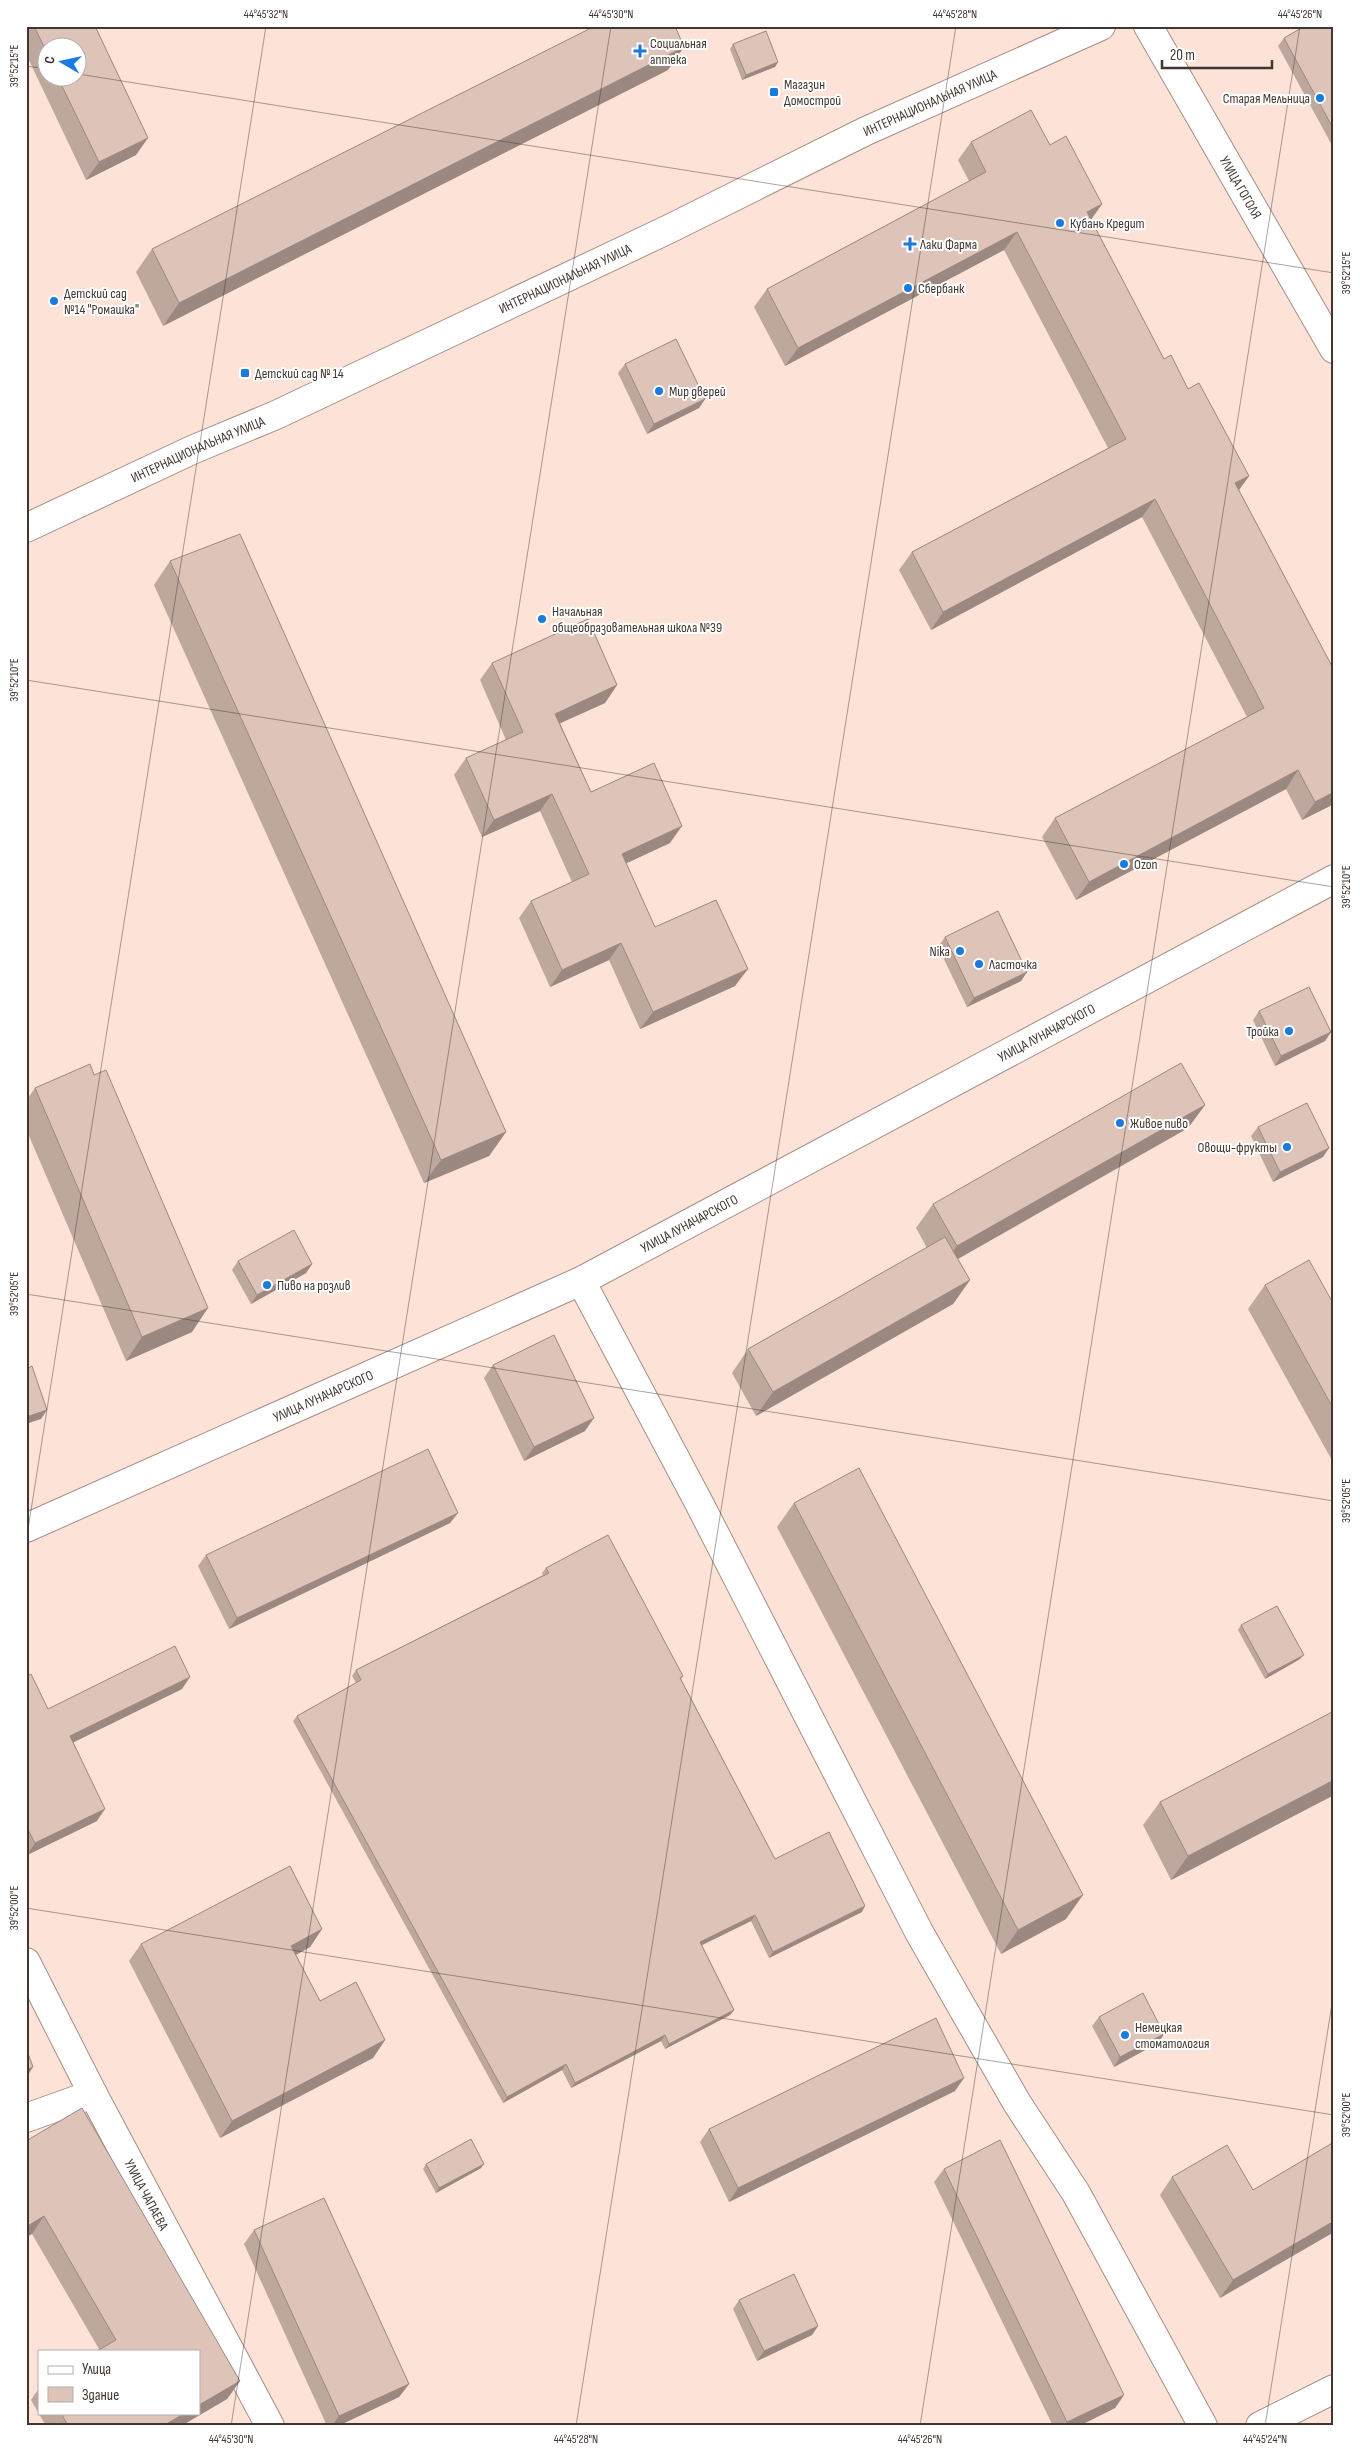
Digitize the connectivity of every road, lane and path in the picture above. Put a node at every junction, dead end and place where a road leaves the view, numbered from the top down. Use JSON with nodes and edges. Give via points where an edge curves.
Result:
{"nodes":[{"id":1,"x":1101,"y":26,"type":"edge"},
{"id":2,"x":1148,"y":26,"type":"edge"},
{"id":3,"x":1334,"y":349,"type":"edge"},
{"id":4,"x":26,"y":528,"type":"edge"},
{"id":5,"x":1334,"y":879,"type":"edge"},
{"id":6,"x":581,"y":1281,"type":"junction"},
{"id":7,"x":26,"y":1528,"type":"edge"},
{"id":8,"x":26,"y":1962,"type":"edge"},
{"id":9,"x":93,"y":2094,"type":"junction"},
{"id":10,"x":26,"y":2118,"type":"edge"},
{"id":11,"x":1334,"y":2389,"type":"edge"},
{"id":12,"x":270,"y":2426,"type":"edge"},
{"id":13,"x":1203,"y":2426,"type":"edge"},
{"id":14,"x":1260,"y":2426,"type":"edge"}],
"edges":[{"from":1,"to":4,"type":"street","name":"ИНТЕРНАЦИОНАЛЬНАЯ УЛИЦА","via":[[866,131],[276,415],[192,450]]},
{"from":2,"to":3,"type":"street","name":"УЛИЦА ГОГОЛЯ"},
{"from":5,"to":6,"type":"street","name":"УЛИЦА ЛУНАЧАРСКОГО"},
{"from":6,"to":7,"type":"street","name":"УЛИЦА ЛУНАЧАРСКОГО"},
{"from":6,"to":13,"type":"street","via":[[698,1501],[918,1932],[1017,2102],[1076,2193]]},
{"from":8,"to":9,"type":"street","name":"УЛИЦА ЧАПАЕВА"},
{"from":9,"to":10,"type":"street"},
{"from":9,"to":12,"type":"street","name":"УЛИЦА ЧАПАЕВА"},
{"from":11,"to":14,"type":"street"}]}
